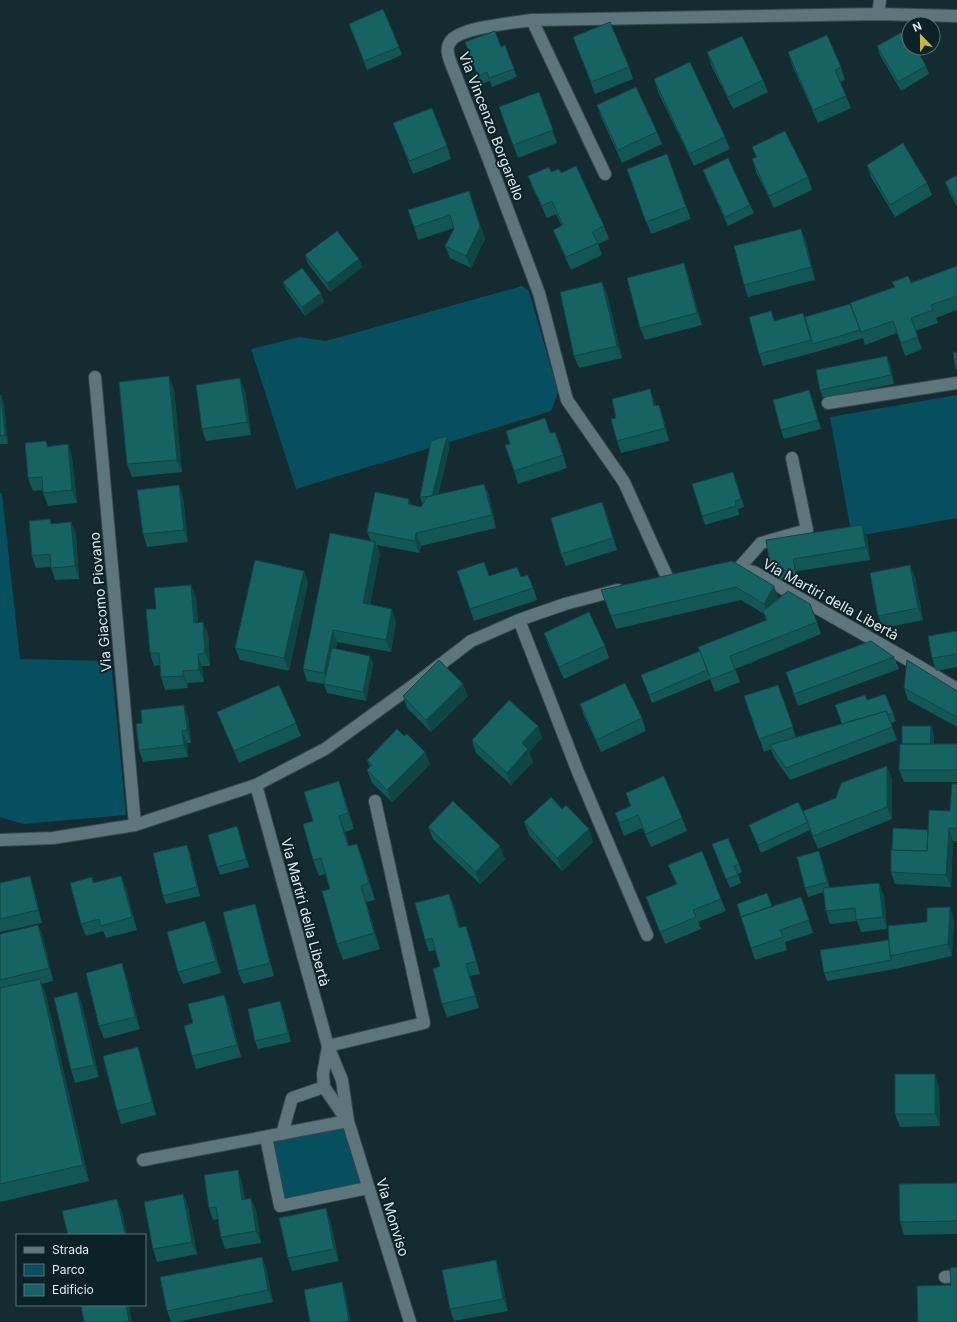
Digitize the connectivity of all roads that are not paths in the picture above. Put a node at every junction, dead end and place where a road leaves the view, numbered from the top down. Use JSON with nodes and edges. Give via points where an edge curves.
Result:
{"nodes":[{"id":1,"x":880,"y":0,"type":"edge"},
{"id":2,"x":878,"y":14,"type":"junction"},
{"id":3,"x":957,"y":16,"type":"edge"},
{"id":4,"x":532,"y":20,"type":"junction"},
{"id":5,"x":605,"y":174,"type":"dead end"},
{"id":6,"x":95,"y":377,"type":"dead end"},
{"id":7,"x":957,"y":383,"type":"edge"},
{"id":8,"x":828,"y":403,"type":"dead end"},
{"id":9,"x":792,"y":458,"type":"dead end"},
{"id":10,"x":739,"y":568,"type":"junction"},
{"id":11,"x":719,"y":570,"type":"edge"},
{"id":12,"x":653,"y":581,"type":"edge"},
{"id":13,"x":631,"y":587,"type":"edge"},
{"id":14,"x":519,"y":620,"type":"junction"},
{"id":15,"x":957,"y":689,"type":"edge"},
{"id":16,"x":256,"y":785,"type":"junction"},
{"id":17,"x":375,"y":801,"type":"dead end"},
{"id":18,"x":135,"y":825,"type":"junction"},
{"id":19,"x":0,"y":840,"type":"edge"},
{"id":20,"x":647,"y":935,"type":"dead end"},
{"id":21,"x":328,"y":1046,"type":"junction"},
{"id":22,"x":324,"y":1087,"type":"junction"},
{"id":23,"x":348,"y":1121,"type":"junction"},
{"id":24,"x":282,"y":1134,"type":"junction"},
{"id":25,"x":266,"y":1137,"type":"junction"},
{"id":26,"x":143,"y":1160,"type":"dead end"},
{"id":27,"x":368,"y":1188,"type":"junction"},
{"id":28,"x":410,"y":1322,"type":"edge"}],
"edges":[{"from":1,"to":2,"type":"street"},
{"from":2,"to":3,"type":"street","name":"Via Vincenzo Borgarello"},
{"from":2,"to":4,"type":"street","name":"Via Vincenzo Borgarello"},
{"from":4,"to":5,"type":"street"},
{"from":4,"to":12,"type":"street","name":"Via Vincenzo Borgarello","via":[[477,28],[459,34],[450,42],[447,52],[539,293],[567,400],[624,482],[671,577]]},
{"from":6,"to":18,"type":"street","name":"Via Giacomo Piovano"},
{"from":7,"to":8,"type":"street"},
{"from":9,"to":10,"type":"street","via":[[807,530],[761,544]]},
{"from":10,"to":11,"type":"street","name":"Via Martiri della Libertà"},
{"from":10,"to":15,"type":"street","name":"Via Martiri della Libertà","via":[[754,572]]},
{"from":13,"to":14,"type":"street","via":[[565,604]]},
{"from":14,"to":16,"type":"street","via":[[471,641],[325,749]]},
{"from":14,"to":20,"type":"street","via":[[578,772]]},
{"from":16,"to":18,"type":"street"},
{"from":16,"to":21,"type":"street","name":"Via Martiri della Libertà"},
{"from":17,"to":21,"type":"street","via":[[424,1022]]},
{"from":18,"to":19,"type":"street","via":[[53,838]]},
{"from":21,"to":22,"type":"street","via":[[323,1074]]},
{"from":21,"to":23,"type":"street","name":"Via Martiri della Libertà","via":[[342,1080]]},
{"from":22,"to":23,"type":"street"},
{"from":22,"to":24,"type":"street","via":[[292,1098]]},
{"from":23,"to":24,"type":"street"},
{"from":23,"to":27,"type":"street","name":"Via Monviso"},
{"from":24,"to":25,"type":"street"},
{"from":25,"to":26,"type":"street"},
{"from":25,"to":27,"type":"street","via":[[280,1206]]},
{"from":27,"to":28,"type":"street","name":"Via Monviso"}]}
